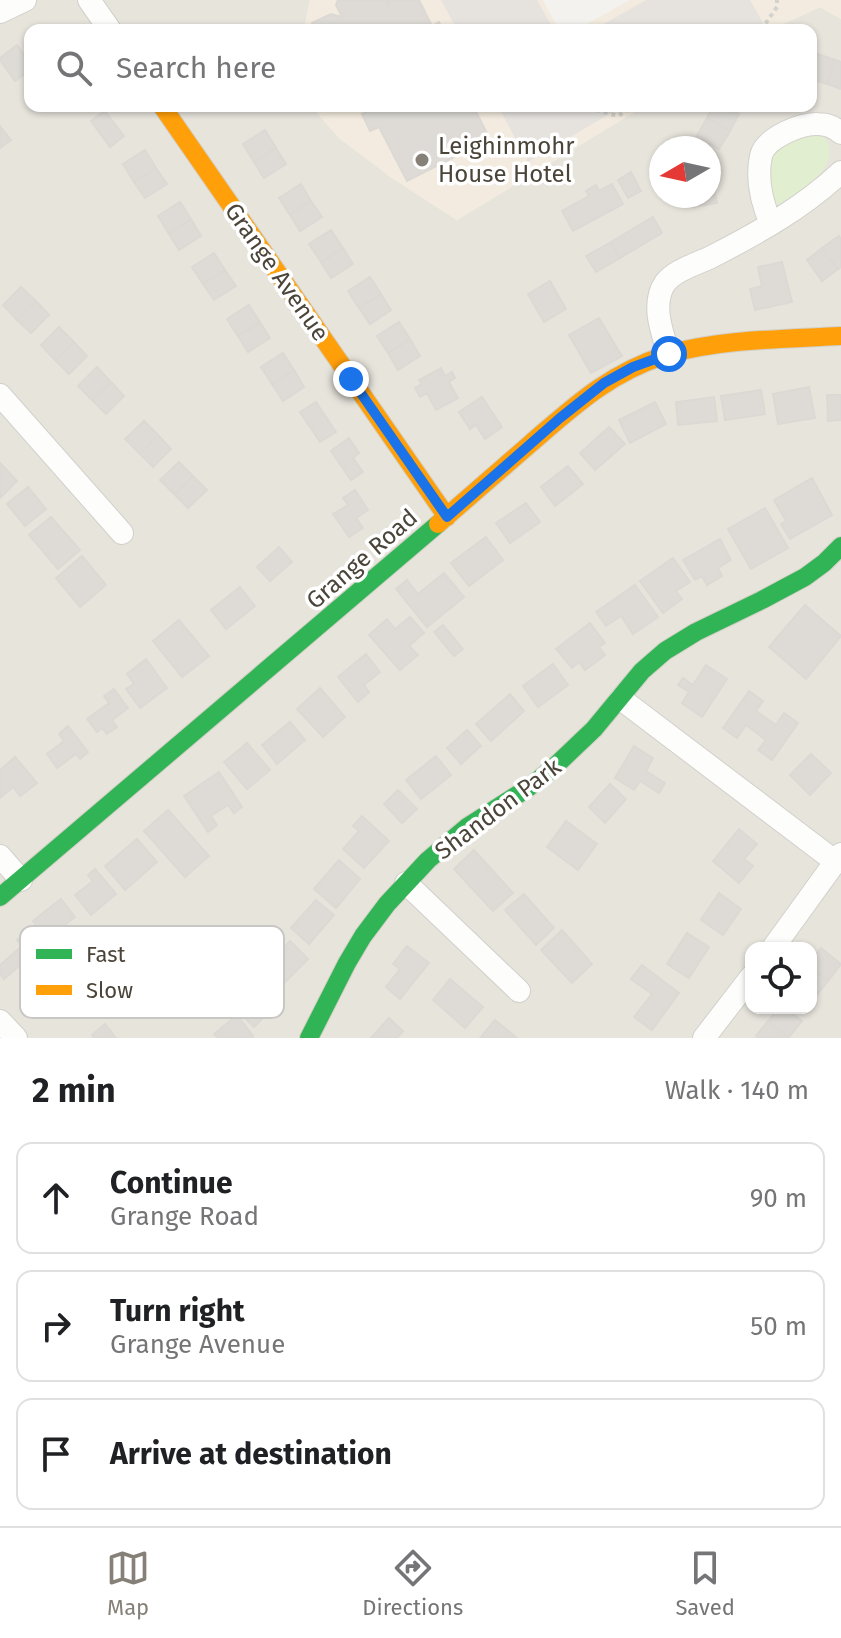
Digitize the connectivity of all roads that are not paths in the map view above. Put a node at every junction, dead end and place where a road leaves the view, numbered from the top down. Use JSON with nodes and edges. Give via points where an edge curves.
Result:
{"nodes":[{"id":1,"x":25,"y":0,"type":"edge"},
{"id":2,"x":89,"y":0,"type":"edge"},
{"id":3,"x":0,"y":12,"type":"edge"},
{"id":4,"x":106,"y":24,"type":"edge"},
{"id":5,"x":166,"y":112,"type":"edge"},
{"id":6,"x":841,"y":133,"type":"edge"},
{"id":7,"x":841,"y":172,"type":"edge"},
{"id":8,"x":771,"y":224,"type":"junction"},
{"id":9,"x":841,"y":336,"type":"edge"},
{"id":10,"x":669,"y":354,"type":"junction"},
{"id":11,"x":3,"y":405,"type":"edge"},
{"id":12,"x":447,"y":517,"type":"junction"},
{"id":13,"x":122,"y":533,"type":"dead end"},
{"id":14,"x":841,"y":546,"type":"edge"},
{"id":15,"x":621,"y":699,"type":"junction"},
{"id":16,"x":0,"y":856,"type":"edge"},
{"id":17,"x":838,"y":858,"type":"edge"},
{"id":18,"x":21,"y":880,"type":"junction"},
{"id":19,"x":406,"y":883,"type":"junction"},
{"id":20,"x":0,"y":897,"type":"edge"},
{"id":21,"x":777,"y":942,"type":"edge"},
{"id":22,"x":745,"y":985,"type":"edge"},
{"id":23,"x":519,"y":991,"type":"dead end"},
{"id":24,"x":0,"y":1021,"type":"edge"},
{"id":25,"x":16,"y":1038,"type":"edge"},
{"id":26,"x":309,"y":1038,"type":"edge"},
{"id":27,"x":704,"y":1038,"type":"edge"}],
"edges":[{"from":1,"to":3,"type":"street"},
{"from":2,"to":4,"type":"street"},
{"from":5,"to":12,"type":"street","name":"Grange Avenue"},
{"from":6,"to":8,"type":"street","via":[[815,123],[794,128],[761,152],[762,204]]},
{"from":7,"to":8,"type":"street"},
{"from":8,"to":10,"type":"street","via":[[666,283],[658,313]]},
{"from":9,"to":10,"type":"street","name":"Grange Road","via":[[728,343]]},
{"from":10,"to":12,"type":"street","name":"Grange Road","via":[[604,383]]},
{"from":11,"to":13,"type":"street"},
{"from":12,"to":18,"type":"street","name":"Grange Road"},
{"from":14,"to":15,"type":"street","name":"Shandon Park","via":[[812,573],[676,644],[639,674]]},
{"from":15,"to":17,"type":"street"},
{"from":15,"to":19,"type":"street","name":"Shandon Park","via":[[538,781],[458,834]]},
{"from":16,"to":18,"type":"street"},
{"from":17,"to":21,"type":"street"},
{"from":18,"to":20,"type":"street","name":"Grange Road"},
{"from":19,"to":23,"type":"street"},
{"from":19,"to":26,"type":"street","name":"Shandon Park","via":[[354,951]]},
{"from":22,"to":27,"type":"street"},
{"from":24,"to":25,"type":"street"}]}
